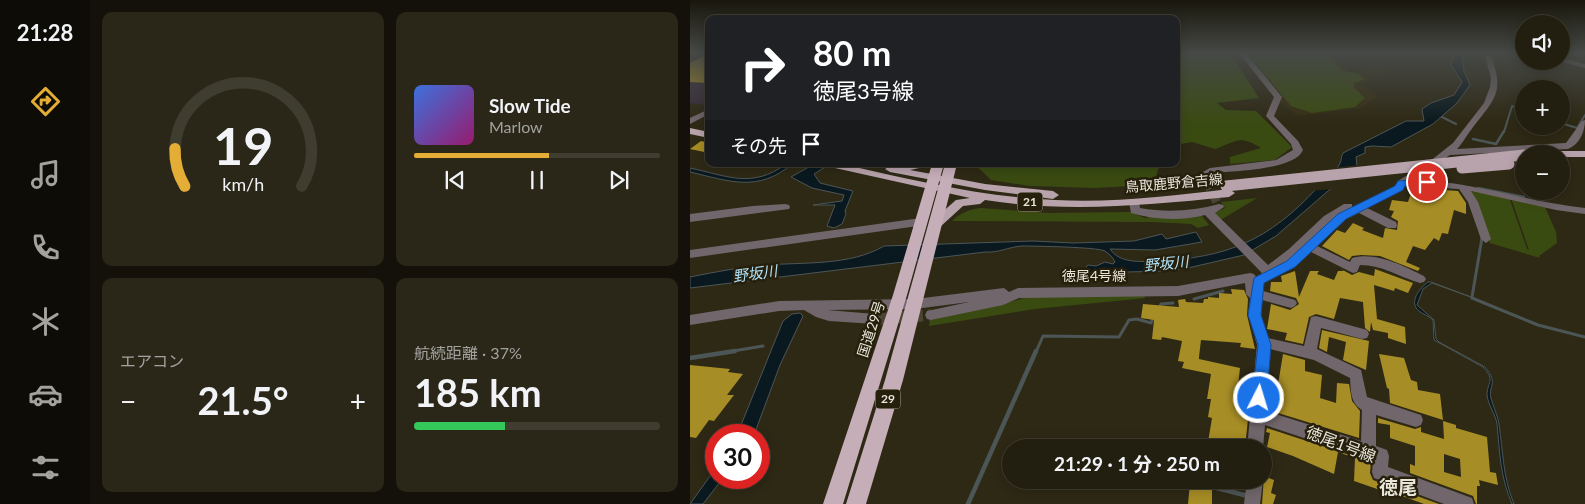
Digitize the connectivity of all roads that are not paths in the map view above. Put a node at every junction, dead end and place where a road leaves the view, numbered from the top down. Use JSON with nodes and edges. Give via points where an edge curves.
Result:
{"nodes":[{"id":1,"x":1261,"y":77,"type":"edge"},
{"id":2,"x":1494,"y":77,"type":"edge"},
{"id":3,"x":705,"y":113,"type":"edge"},
{"id":4,"x":690,"y":122,"type":"edge"},
{"id":5,"x":1585,"y":122,"type":"edge"},
{"id":6,"x":705,"y":127,"type":"edge"},
{"id":7,"x":690,"y":131,"type":"edge"},
{"id":8,"x":705,"y":134,"type":"edge"},
{"id":9,"x":1569,"y":145,"type":"edge"},
{"id":10,"x":1447,"y":152,"type":"junction"},
{"id":11,"x":1515,"y":152,"type":"edge"},
{"id":12,"x":1515,"y":154,"type":"edge"},
{"id":13,"x":1570,"y":154,"type":"edge"},
{"id":14,"x":1585,"y":154,"type":"edge"},
{"id":15,"x":1570,"y":162,"type":"edge"},
{"id":16,"x":1585,"y":162,"type":"edge"},
{"id":17,"x":1515,"y":164,"type":"edge"},
{"id":18,"x":849,"y":167,"type":"edge"},
{"id":19,"x":881,"y":167,"type":"edge"},
{"id":20,"x":904,"y":167,"type":"edge"},
{"id":21,"x":937,"y":167,"type":"edge"},
{"id":22,"x":950,"y":167,"type":"edge"},
{"id":23,"x":890,"y":169,"type":"junction"},
{"id":24,"x":1207,"y":181,"type":"dead end"},
{"id":25,"x":932,"y":182,"type":"junction"},
{"id":26,"x":1401,"y":183,"type":"junction"},
{"id":27,"x":946,"y":185,"type":"junction"},
{"id":28,"x":1228,"y":189,"type":"junction"},
{"id":29,"x":1464,"y":189,"type":"junction"},
{"id":30,"x":1005,"y":200,"type":"junction"},
{"id":31,"x":1134,"y":202,"type":"junction"},
{"id":32,"x":1532,"y":202,"type":"joint"},
{"id":33,"x":785,"y":207,"type":"dead end"},
{"id":34,"x":1219,"y":207,"type":"dead end"},
{"id":35,"x":1358,"y":208,"type":"junction"},
{"id":36,"x":1585,"y":211,"type":"edge"},
{"id":37,"x":1209,"y":212,"type":"junction"},
{"id":38,"x":690,"y":218,"type":"edge"},
{"id":39,"x":920,"y":225,"type":"junction"},
{"id":40,"x":1392,"y":225,"type":"dead end"},
{"id":41,"x":936,"y":226,"type":"junction"},
{"id":42,"x":1486,"y":239,"type":"dead end"},
{"id":43,"x":1310,"y":247,"type":"junction"},
{"id":44,"x":690,"y":254,"type":"edge"},
{"id":45,"x":1265,"y":270,"type":"junction"},
{"id":46,"x":1250,"y":277,"type":"junction"},
{"id":47,"x":1420,"y":279,"type":"dead end"},
{"id":48,"x":1018,"y":293,"type":"junction"},
{"id":49,"x":1257,"y":294,"type":"junction"},
{"id":50,"x":908,"y":299,"type":"junction"},
{"id":51,"x":1291,"y":303,"type":"dead end"},
{"id":52,"x":806,"y":304,"type":"junction"},
{"id":53,"x":931,"y":315,"type":"tunnel mouth"},
{"id":54,"x":1255,"y":315,"type":"junction"},
{"id":55,"x":875,"y":319,"type":"tunnel mouth"},
{"id":56,"x":690,"y":320,"type":"edge"},
{"id":57,"x":1362,"y":334,"type":"dead end"},
{"id":58,"x":1263,"y":342,"type":"junction"},
{"id":59,"x":1309,"y":353,"type":"junction"},
{"id":60,"x":1369,"y":406,"type":"junction"},
{"id":61,"x":1258,"y":416,"type":"junction"},
{"id":62,"x":1416,"y":420,"type":"dead end"},
{"id":63,"x":1256,"y":439,"type":"edge"},
{"id":64,"x":1368,"y":452,"type":"junction"},
{"id":65,"x":1253,"y":489,"type":"edge"},
{"id":66,"x":833,"y":504,"type":"edge"},
{"id":67,"x":856,"y":504,"type":"edge"},
{"id":68,"x":1252,"y":504,"type":"edge"},
{"id":69,"x":1466,"y":504,"type":"edge"}],
"edges":[{"from":1,"to":24,"type":"street","via":[[1278,97],[1270,116],[1295,143],[1297,153],[1278,163],[1213,170],[1208,172]]},
{"from":2,"to":10,"type":"street","via":[[1490,103]]},
{"from":3,"to":4,"type":"street"},
{"from":4,"to":6,"type":"main road"},
{"from":5,"to":9,"type":"street"},
{"from":7,"to":8,"type":"main road"},
{"from":10,"to":11,"type":"street"},
{"from":10,"to":26,"type":"street"},
{"from":12,"to":28,"type":"main road","name":"鳥取鹿野倉吉線","number":"21","bridge":true},
{"from":13,"to":14,"type":"main road"},
{"from":15,"to":16,"type":"main road"},
{"from":17,"to":28,"type":"main road","name":"鳥取鹿野倉吉線","number":"21","bridge":true},
{"from":18,"to":25,"type":"main road","name":"鳥取鹿野倉吉線","number":"21"},
{"from":19,"to":23,"type":"main road","name":"鳥取鹿野倉吉線","number":"21"},
{"from":20,"to":23,"type":"main road"},
{"from":21,"to":25,"type":"highway","name":"国道29号","number":"29"},
{"from":22,"to":27,"type":"highway","name":"国道29号","number":"29"},
{"from":23,"to":25,"type":"main road","name":"鳥取鹿野倉吉線","number":"21"},
{"from":25,"to":27,"type":"main road","name":"鳥取鹿野倉吉線","number":"21"},
{"from":25,"to":39,"type":"highway","name":"国道29号","number":"29"},
{"from":26,"to":29,"type":"street","via":[[1427,182]]},
{"from":26,"to":35,"type":"street","via":[[1399,188]]},
{"from":26,"to":45,"type":"street","name":"徳尾4号線","via":[[1336,212],[1283,260]]},
{"from":27,"to":28,"type":"main road","name":"鳥取鹿野倉吉線","number":"21","via":[[1075,196]]},
{"from":27,"to":30,"type":"main road","name":"鳥取鹿野倉吉線","number":"21"},
{"from":27,"to":41,"type":"highway","name":"国道29号","number":"29"},
{"from":28,"to":31,"type":"main road","name":"鳥取鹿野倉吉線","number":"21"},
{"from":29,"to":32,"type":"street"},
{"from":29,"to":42,"type":"street","via":[[1473,202]]},
{"from":30,"to":31,"type":"main road","name":"鳥取鹿野倉吉線","number":"21","via":[[1062,204]]},
{"from":30,"to":41,"type":"main road","via":[[966,200],[952,208]]},
{"from":31,"to":37,"type":"street","via":[[1135,211],[1145,213]]},
{"from":32,"to":36,"type":"street"},
{"from":33,"to":38,"type":"street"},
{"from":34,"to":37,"type":"street"},
{"from":35,"to":40,"type":"street"},
{"from":35,"to":43,"type":"street","via":[[1342,217]]},
{"from":37,"to":45,"type":"street"},
{"from":39,"to":44,"type":"street"},
{"from":39,"to":50,"type":"highway","name":"国道29号","number":"29"},
{"from":41,"to":50,"type":"highway","name":"国道29号","number":"29"},
{"from":43,"to":47,"type":"street","via":[[1353,269],[1356,261],[1367,260]]},
{"from":43,"to":49,"type":"street","via":[[1291,264],[1258,281]]},
{"from":45,"to":46,"type":"street","name":"徳尾4号線"},
{"from":46,"to":48,"type":"street","name":"徳尾4号線","via":[[1178,291]]},
{"from":46,"to":54,"type":"street"},
{"from":48,"to":50,"type":"street"},
{"from":48,"to":53,"type":"street","name":"徳尾4号線","via":[[1003,300]]},
{"from":49,"to":51,"type":"street"},
{"from":49,"to":54,"type":"street"},
{"from":50,"to":52,"type":"street"},
{"from":50,"to":66,"type":"highway","name":"国道29号","number":"29"},
{"from":50,"to":67,"type":"highway","name":"国道29号","number":"29"},
{"from":52,"to":55,"type":"street","via":[[812,310]]},
{"from":52,"to":56,"type":"street"},
{"from":54,"to":58,"type":"street"},
{"from":57,"to":59,"type":"street","via":[[1316,321]]},
{"from":58,"to":59,"type":"street"},
{"from":58,"to":61,"type":"street"},
{"from":59,"to":60,"type":"street","via":[[1356,374],[1360,401]]},
{"from":60,"to":62,"type":"street"},
{"from":60,"to":64,"type":"street"},
{"from":61,"to":63,"type":"street"},
{"from":61,"to":64,"type":"street","name":"徳尾1号線"},
{"from":64,"to":69,"type":"street","name":"徳尾1号線","via":[[1381,456],[1380,472]]},
{"from":65,"to":68,"type":"street"}]}
